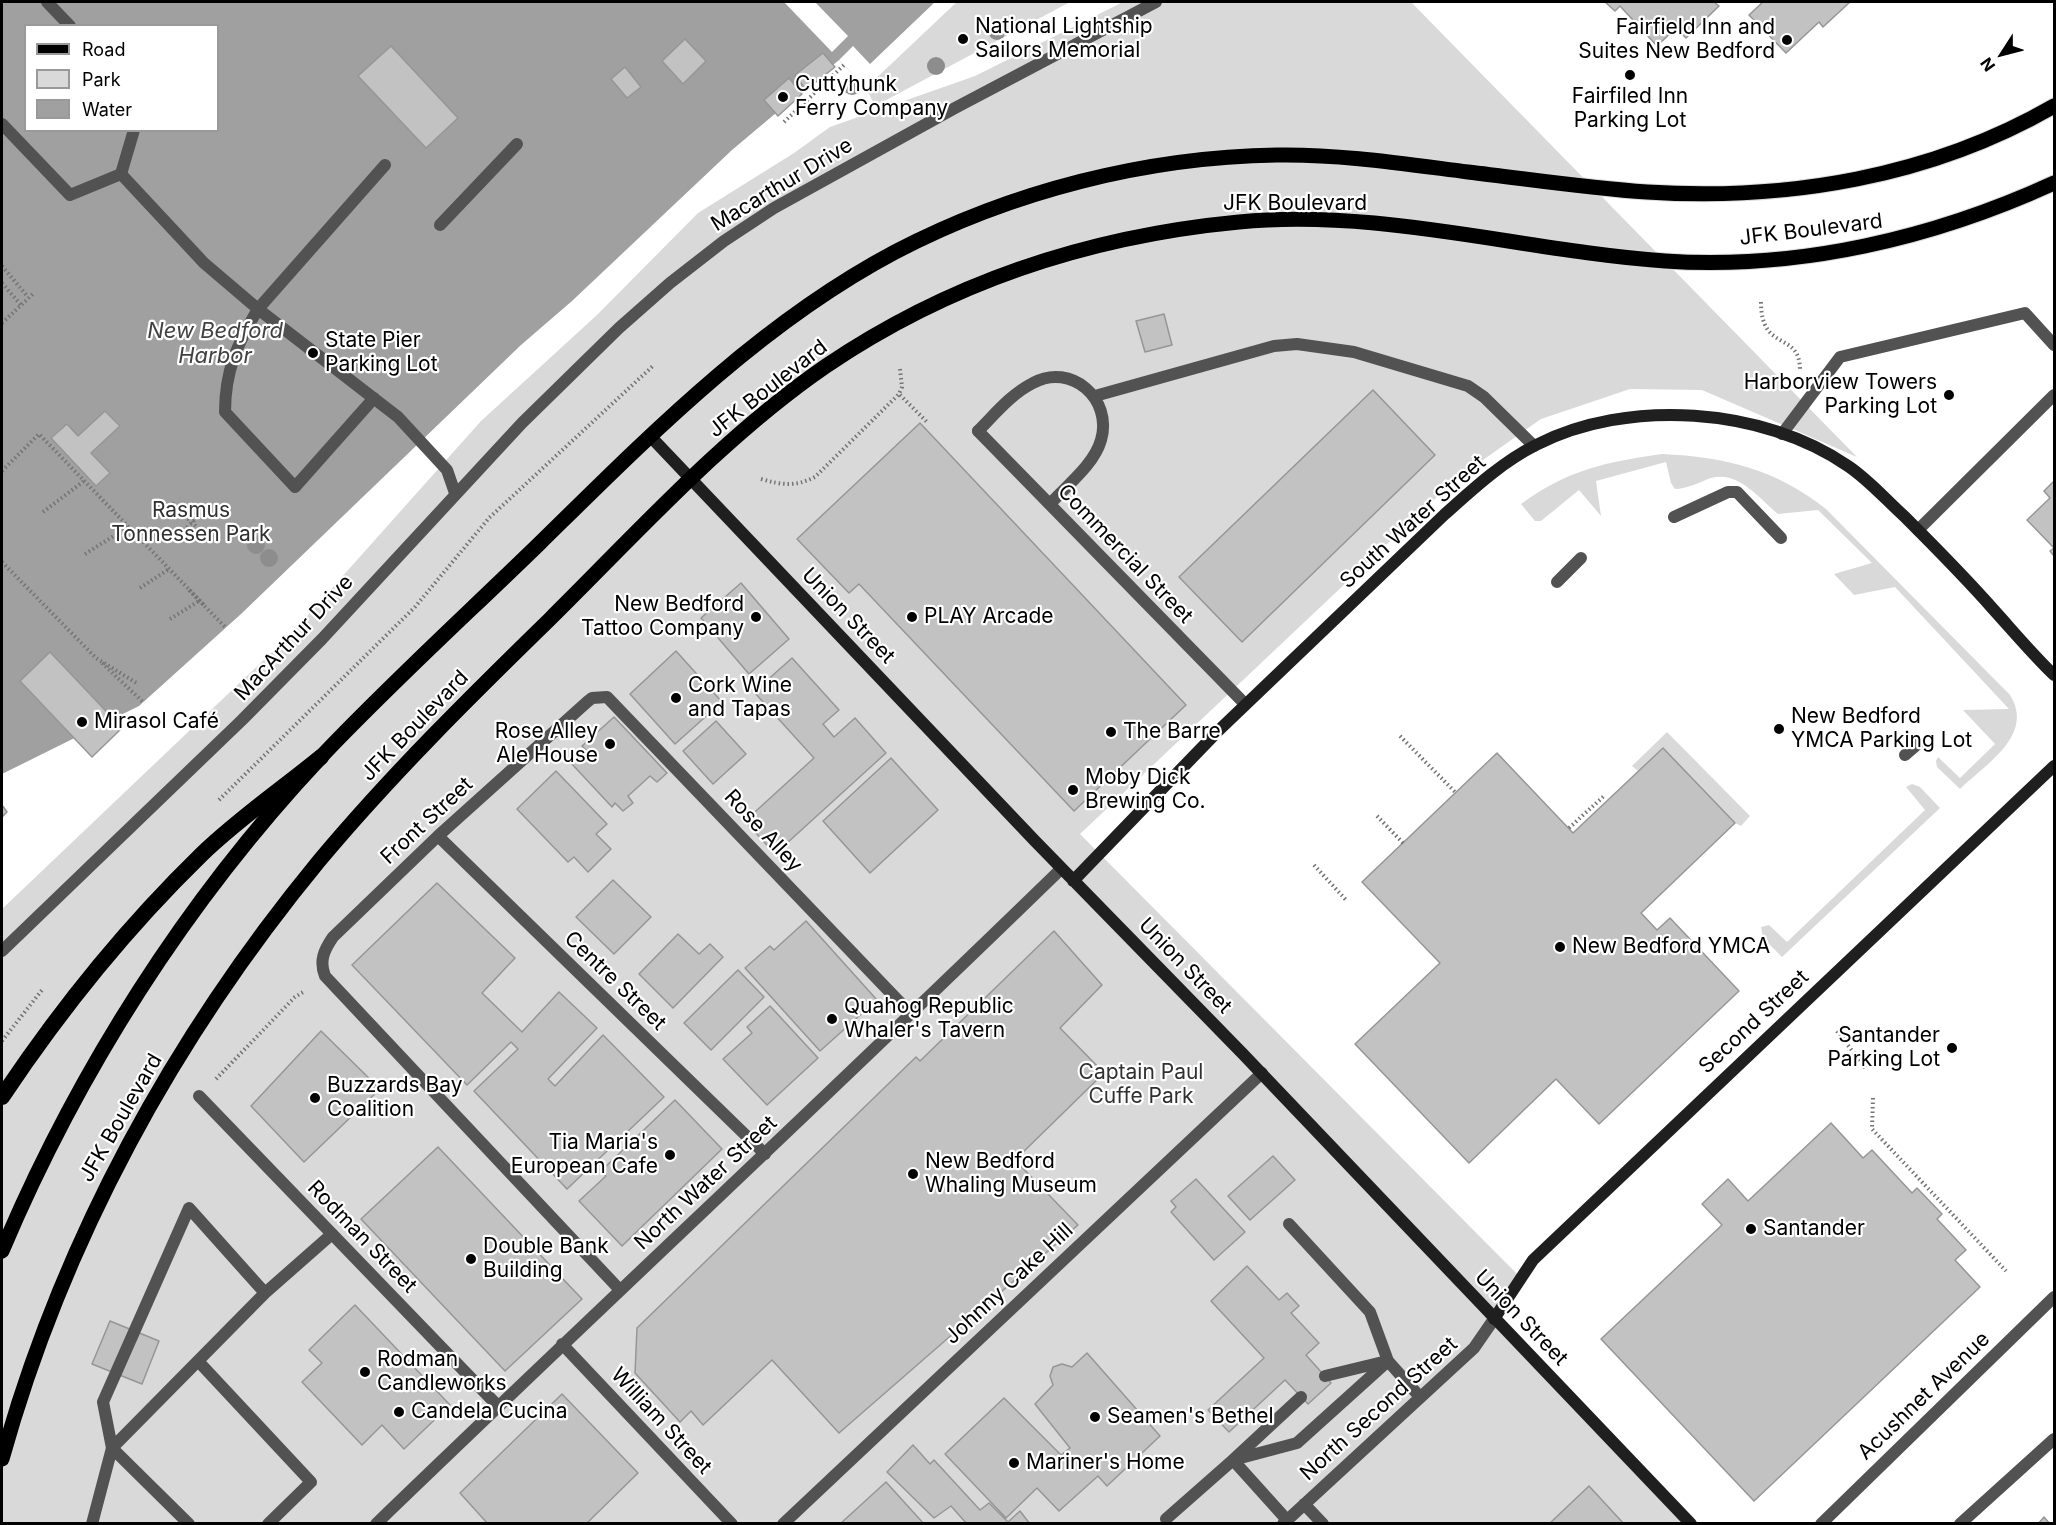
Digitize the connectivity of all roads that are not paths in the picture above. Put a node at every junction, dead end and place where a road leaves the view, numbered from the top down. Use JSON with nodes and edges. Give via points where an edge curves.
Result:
{"nodes":[{"id":1,"x":46,"y":2,"type":"edge"},
{"id":2,"x":1156,"y":2,"type":"edge"},
{"id":3,"x":68,"y":24,"type":"edge"},
{"id":4,"x":2055,"y":106,"type":"edge"},
{"id":5,"x":2,"y":124,"type":"edge"},
{"id":6,"x":133,"y":132,"type":"edge"},
{"id":7,"x":517,"y":144,"type":"dead end"},
{"id":8,"x":385,"y":165,"type":"dead end"},
{"id":9,"x":121,"y":174,"type":"junction"},
{"id":10,"x":2055,"y":183,"type":"edge"},
{"id":11,"x":440,"y":225,"type":"dead end"},
{"id":12,"x":258,"y":309,"type":"junction"},
{"id":13,"x":605,"y":342,"type":"joint"},
{"id":14,"x":2055,"y":345,"type":"edge"},
{"id":15,"x":2055,"y":395,"type":"edge"},
{"id":16,"x":1095,"y":396,"type":"junction"},
{"id":17,"x":374,"y":398,"type":"junction"},
{"id":18,"x":1782,"y":434,"type":"junction"},
{"id":19,"x":651,"y":437,"type":"junction"},
{"id":20,"x":1534,"y":446,"type":"junction"},
{"id":21,"x":691,"y":480,"type":"junction"},
{"id":22,"x":455,"y":493,"type":"junction"},
{"id":23,"x":1050,"y":504,"type":"junction"},
{"id":24,"x":1674,"y":518,"type":"dead end"},
{"id":25,"x":1918,"y":531,"type":"junction"},
{"id":26,"x":1781,"y":538,"type":"dead end"},
{"id":27,"x":1581,"y":558,"type":"dead end"},
{"id":28,"x":1557,"y":582,"type":"dead end"},
{"id":29,"x":2055,"y":675,"type":"edge"},
{"id":30,"x":1245,"y":704,"type":"junction"},
{"id":31,"x":581,"y":708,"type":"joint"},
{"id":32,"x":1920,"y":742,"type":"dead end"},
{"id":33,"x":1905,"y":755,"type":"dead end"},
{"id":34,"x":321,"y":757,"type":"junction"},
{"id":35,"x":2055,"y":766,"type":"edge"},
{"id":36,"x":438,"y":837,"type":"junction"},
{"id":37,"x":1061,"y":869,"type":"junction"},
{"id":38,"x":1073,"y":881,"type":"junction"},
{"id":39,"x":2,"y":951,"type":"edge"},
{"id":40,"x":911,"y":1014,"type":"junction"},
{"id":41,"x":1262,"y":1073,"type":"junction"},
{"id":42,"x":199,"y":1096,"type":"road end"},
{"id":43,"x":2,"y":1097,"type":"edge"},
{"id":44,"x":765,"y":1154,"type":"junction"},
{"id":45,"x":1289,"y":1224,"type":"dead end"},
{"id":46,"x":332,"y":1234,"type":"junction"},
{"id":47,"x":2,"y":1251,"type":"edge"},
{"id":48,"x":620,"y":1290,"type":"junction"},
{"id":49,"x":266,"y":1293,"type":"junction"},
{"id":50,"x":2053,"y":1300,"type":"edge"},
{"id":51,"x":1494,"y":1319,"type":"junction"},
{"id":52,"x":562,"y":1344,"type":"junction"},
{"id":53,"x":198,"y":1361,"type":"junction"},
{"id":54,"x":1388,"y":1361,"type":"junction"},
{"id":55,"x":1325,"y":1376,"type":"dead end"},
{"id":56,"x":1301,"y":1397,"type":"dead end"},
{"id":57,"x":1420,"y":1397,"type":"junction"},
{"id":58,"x":497,"y":1405,"type":"junction"},
{"id":59,"x":2055,"y":1439,"type":"edge"},
{"id":60,"x":112,"y":1448,"type":"junction"},
{"id":61,"x":2,"y":1460,"type":"edge"},
{"id":62,"x":1233,"y":1460,"type":"junction"},
{"id":63,"x":1304,"y":1504,"type":"junction"},
{"id":64,"x":1975,"y":1509,"type":"junction"},
{"id":65,"x":1166,"y":1519,"type":"dead end"},
{"id":66,"x":382,"y":1522,"type":"edge"},
{"id":67,"x":1285,"y":1522,"type":"edge"},
{"id":68,"x":92,"y":1524,"type":"edge"},
{"id":69,"x":189,"y":1524,"type":"edge"},
{"id":70,"x":268,"y":1524,"type":"edge"},
{"id":71,"x":732,"y":1524,"type":"edge"},
{"id":72,"x":783,"y":1524,"type":"edge"},
{"id":73,"x":1323,"y":1524,"type":"edge"},
{"id":74,"x":1691,"y":1524,"type":"edge"},
{"id":75,"x":1821,"y":1524,"type":"edge"},
{"id":76,"x":1960,"y":1524,"type":"edge"},
{"id":77,"x":1980,"y":1524,"type":"edge"}],
"edges":[{"from":1,"to":3,"type":"street"},
{"from":2,"to":13,"type":"street","name":"Macarthur Drive","via":[[774,208],[724,240]]},
{"from":4,"to":19,"type":"main road","name":"JFK Boulevard","via":[[1994,136],[1898,170],[1761,193],[1643,192],[1334,156],[1217,158],[1112,174],[950,226],[854,276],[767,335]]},
{"from":5,"to":9,"type":"street","via":[[70,195]]},
{"from":6,"to":9,"type":"street"},
{"from":7,"to":11,"type":"street"},
{"from":8,"to":12,"type":"street"},
{"from":9,"to":12,"type":"street","via":[[204,263]]},
{"from":10,"to":21,"type":"main road","name":"JFK Boulevard","via":[[1978,216],[1894,241],[1742,261],[1665,261],[1366,223],[1248,221],[1126,238],[1014,269],[881,333],[823,368]]},
{"from":12,"to":17,"type":"street"},
{"from":12,"to":17,"type":"street","via":[[242,336],[225,384],[225,412],[295,487]]},
{"from":13,"to":22,"type":"street","name":"MacArthur Drive"},
{"from":14,"to":18,"type":"street","via":[[2025,313],[1840,357]]},
{"from":15,"to":25,"type":"street"},
{"from":16,"to":20,"type":"street","via":[[1275,346],[1297,344],[1354,352],[1468,386]]},
{"from":16,"to":23,"type":"street","via":[[1102,412],[1101,441],[1093,456]]},
{"from":16,"to":23,"type":"street","name":"Commercial Street","via":[[1081,385],[1051,376],[1016,393],[978,431]]},
{"from":17,"to":22,"type":"street","via":[[398,417],[447,470]]},
{"from":18,"to":20,"type":"main road","name":"South Water Street","via":[[1718,417],[1674,415],[1592,424]]},
{"from":18,"to":25,"type":"main road","name":"South Water Street","via":[[1847,465]]},
{"from":19,"to":21,"type":"main road","name":"Union Street"},
{"from":19,"to":34,"type":"main road","name":"JFK Boulevard"},
{"from":20,"to":30,"type":"main road","name":"South Water Street","via":[[1445,514]]},
{"from":21,"to":37,"type":"main road","name":"Union Street"},
{"from":21,"to":61,"type":"main road","name":"JFK Boulevard","via":[[424,743],[273,918],[143,1117],[106,1185],[48,1314]]},
{"from":22,"to":39,"type":"street","name":"MacArthur Drive","via":[[279,684]]},
{"from":23,"to":30,"type":"street","name":"Commercial Street"},
{"from":24,"to":26,"type":"street","via":[[1728,492],[1737,492]]},
{"from":25,"to":29,"type":"main road","name":"South Water Street"},
{"from":27,"to":28,"type":"street"},
{"from":30,"to":38,"type":"main road","name":"South Water Street"},
{"from":31,"to":36,"type":"street","name":"Front Street"},
{"from":31,"to":40,"type":"street","name":"Rose Alley","via":[[597,697],[614,701]]},
{"from":32,"to":33,"type":"street"},
{"from":34,"to":43,"type":"highway","via":[[203,853],[134,925],[74,998]]},
{"from":34,"to":47,"type":"main road","name":"JFK Boulevard","via":[[268,817],[187,922],[118,1025],[65,1116]]},
{"from":35,"to":51,"type":"main road","name":"Second Street","via":[[1533,1260]]},
{"from":36,"to":44,"type":"street","name":"Centre Street"},
{"from":36,"to":48,"type":"street","name":"Front Street","via":[[333,937],[321,967],[325,976]]},
{"from":37,"to":38,"type":"main road","name":"Union Street"},
{"from":37,"to":40,"type":"street","name":"North Water Street"},
{"from":38,"to":41,"type":"main road","name":"Union Street"},
{"from":40,"to":44,"type":"street","name":"North Water Street"},
{"from":41,"to":51,"type":"main road","name":"Union Street"},
{"from":41,"to":72,"type":"street","name":"Johnny Cake Hill"},
{"from":42,"to":46,"type":"street","name":"Rodman Street"},
{"from":44,"to":48,"type":"street","name":"North Water Street"},
{"from":45,"to":54,"type":"street","via":[[1370,1312]]},
{"from":46,"to":49,"type":"street"},
{"from":46,"to":58,"type":"street","name":"Rodman Street"},
{"from":48,"to":52,"type":"street","name":"North Water Street"},
{"from":49,"to":53,"type":"street"},
{"from":49,"to":60,"type":"street","via":[[189,1208],[103,1402]]},
{"from":50,"to":75,"type":"street","name":"Acushnet Avenue"},
{"from":51,"to":57,"type":"street","name":"North Second Street","via":[[1474,1348]]},
{"from":51,"to":74,"type":"main road","name":"Union Street"},
{"from":52,"to":58,"type":"street","name":"North Water Street"},
{"from":52,"to":71,"type":"street","name":"William Street"},
{"from":53,"to":60,"type":"street"},
{"from":53,"to":70,"type":"street","via":[[311,1482]]},
{"from":54,"to":55,"type":"street"},
{"from":54,"to":57,"type":"street"},
{"from":54,"to":62,"type":"street","via":[[1297,1443]]},
{"from":56,"to":62,"type":"street"},
{"from":57,"to":63,"type":"street","name":"North Second Street"},
{"from":58,"to":66,"type":"street","name":"North Water Street"},
{"from":59,"to":64,"type":"street"},
{"from":60,"to":68,"type":"street"},
{"from":60,"to":69,"type":"street"},
{"from":62,"to":65,"type":"street"},
{"from":62,"to":67,"type":"street"},
{"from":63,"to":67,"type":"street","name":"North Second Street"},
{"from":63,"to":73,"type":"street"},
{"from":64,"to":76,"type":"street"},
{"from":64,"to":77,"type":"street"}]}
